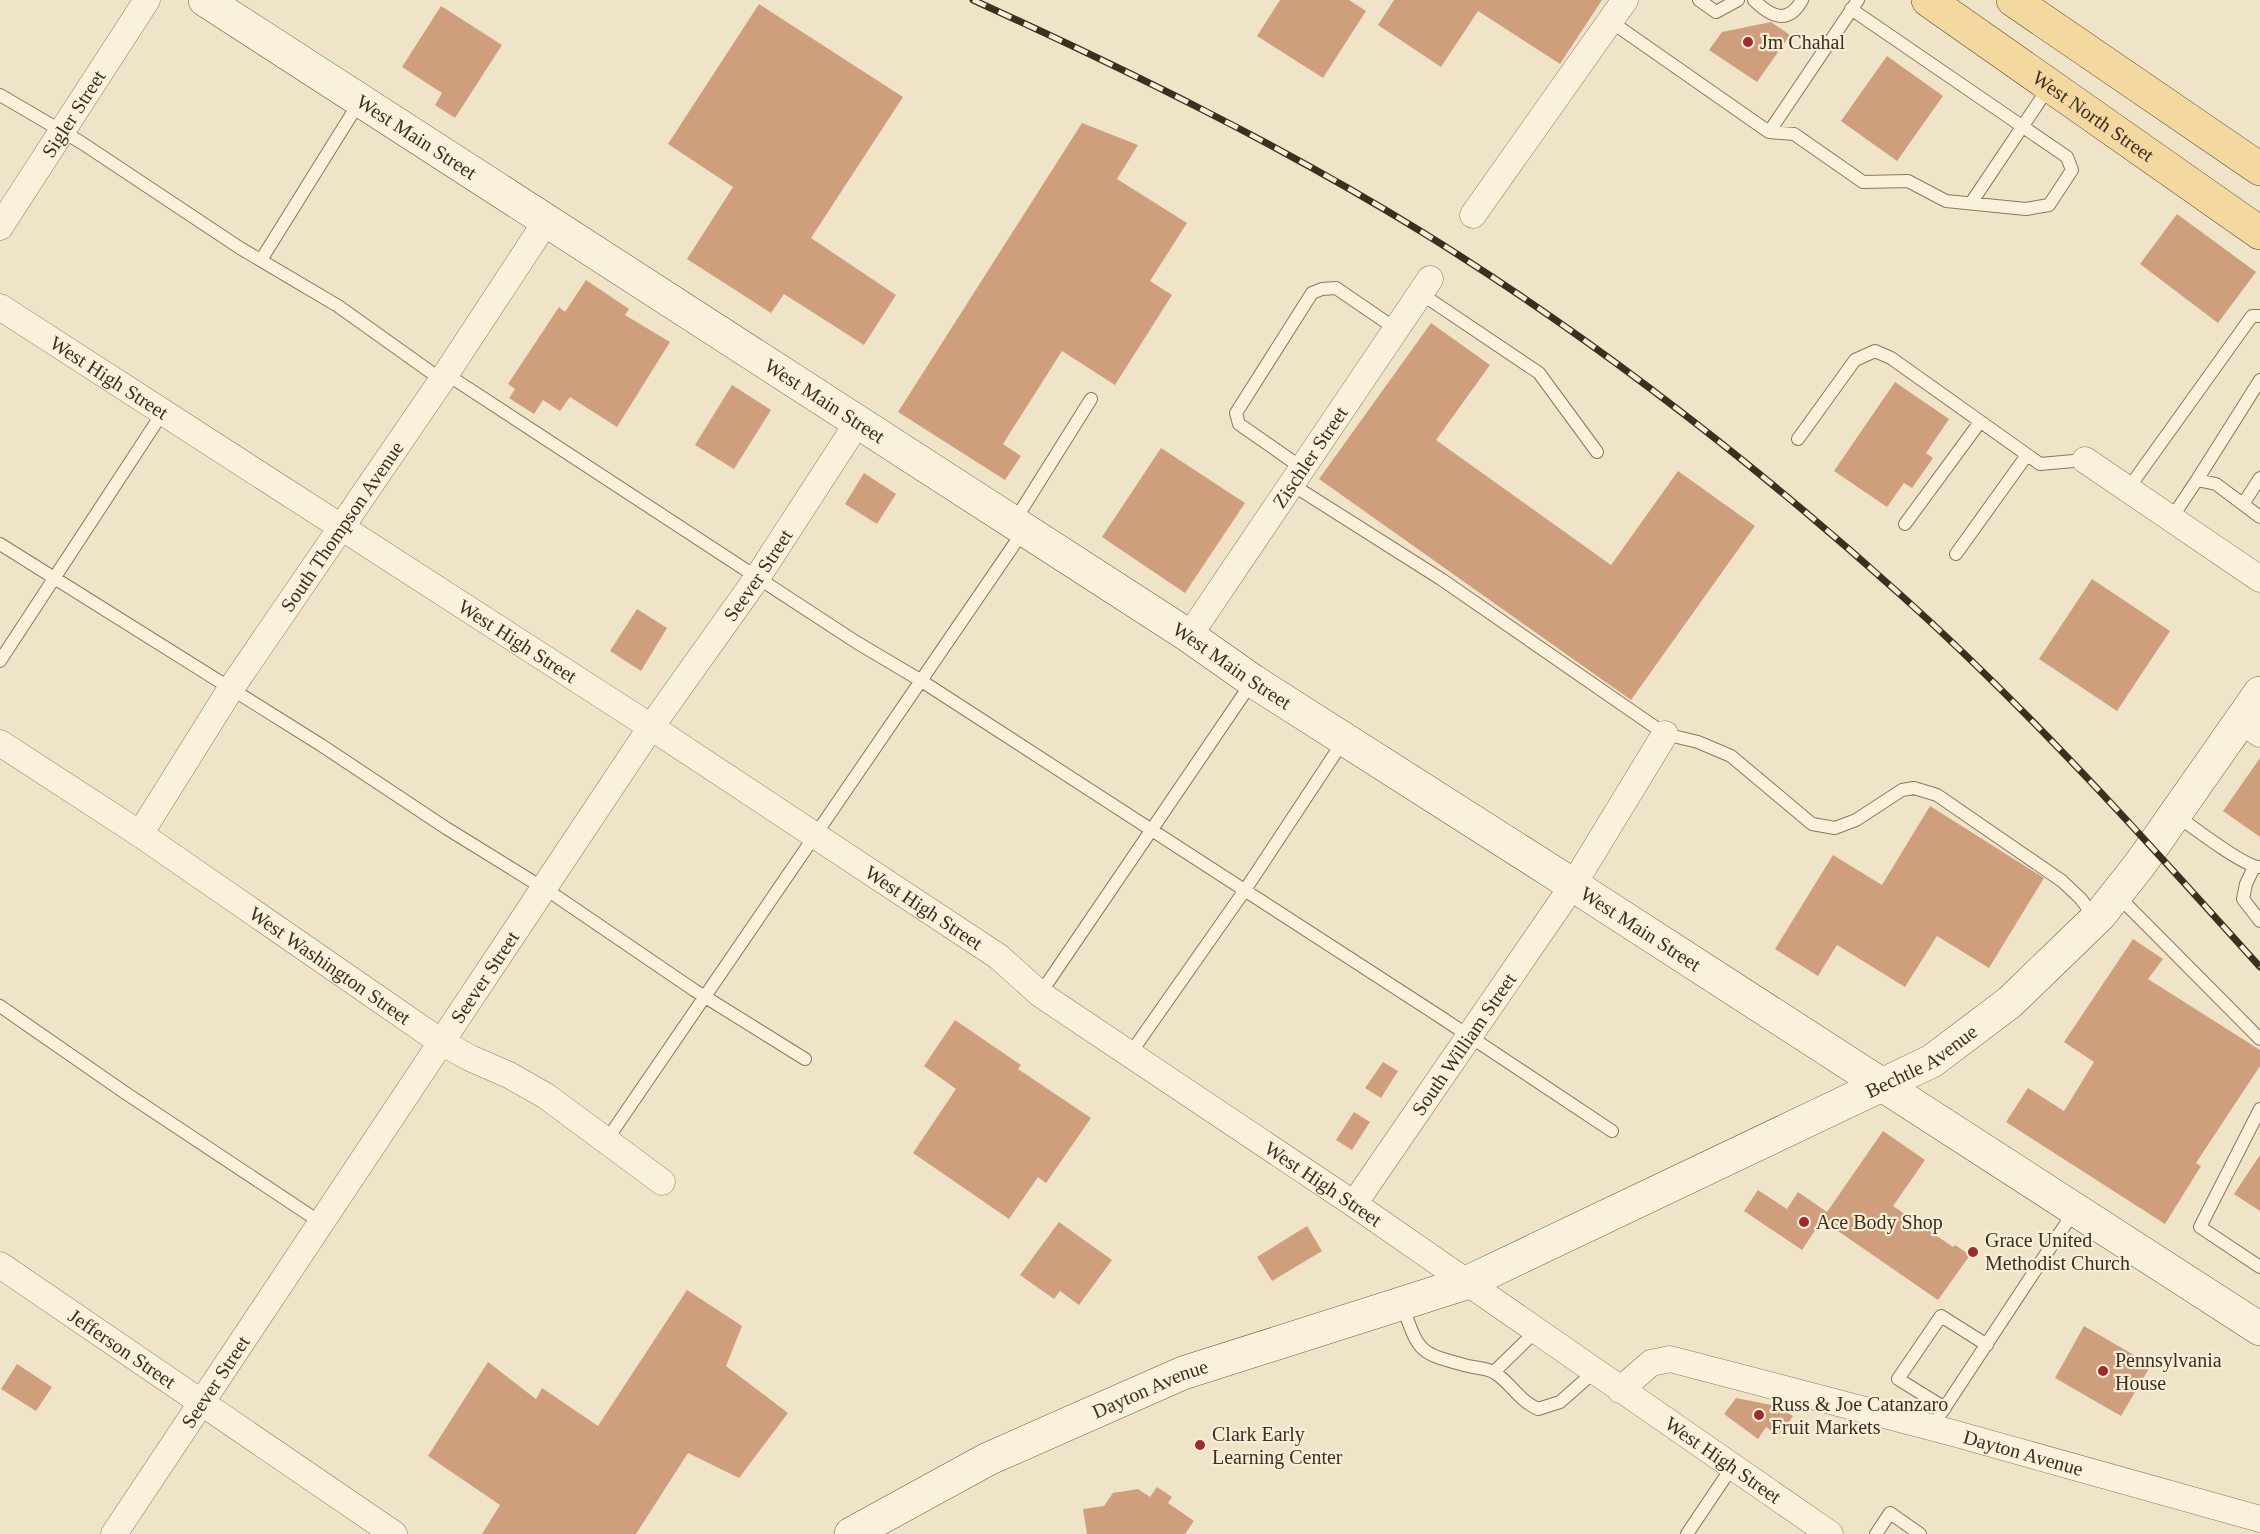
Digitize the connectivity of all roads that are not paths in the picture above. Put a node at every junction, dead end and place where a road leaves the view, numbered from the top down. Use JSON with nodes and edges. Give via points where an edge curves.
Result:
{"nodes":[{"id":1,"x":147,"y":0,"type":"edge"},
{"id":2,"x":205,"y":0,"type":"edge"},
{"id":3,"x":1625,"y":0,"type":"edge"},
{"id":4,"x":1699,"y":0,"type":"edge"},
{"id":5,"x":1738,"y":0,"type":"edge"},
{"id":6,"x":1754,"y":0,"type":"edge"},
{"id":7,"x":1802,"y":0,"type":"edge"},
{"id":8,"x":1928,"y":0,"type":"edge"},
{"id":9,"x":2013,"y":0,"type":"edge"},
{"id":10,"x":1855,"y":4,"type":"edge"},
{"id":11,"x":1610,"y":21,"type":"junction"},
{"id":12,"x":2050,"y":86,"type":"junction"},
{"id":13,"x":0,"y":95,"type":"edge"},
{"id":14,"x":360,"y":101,"type":"junction"},
{"id":15,"x":2023,"y":127,"type":"junction"},
{"id":16,"x":62,"y":132,"type":"junction"},
{"id":17,"x":1769,"y":132,"type":"junction"},
{"id":18,"x":2260,"y":169,"type":"edge"},
{"id":19,"x":1971,"y":203,"type":"junction"},
{"id":20,"x":1473,"y":216,"type":"dead end"},
{"id":21,"x":547,"y":220,"type":"junction"},
{"id":22,"x":0,"y":227,"type":"edge"},
{"id":23,"x":2260,"y":233,"type":"edge"},
{"id":24,"x":261,"y":260,"type":"junction"},
{"id":25,"x":1425,"y":286,"type":"joint"},
{"id":26,"x":0,"y":307,"type":"edge"},
{"id":27,"x":2260,"y":316,"type":"edge"},
{"id":28,"x":1396,"y":329,"type":"junction"},
{"id":29,"x":444,"y":377,"type":"junction"},
{"id":30,"x":2260,"y":380,"type":"edge"},
{"id":31,"x":1091,"y":399,"type":"dead end"},
{"id":32,"x":164,"y":412,"type":"junction"},
{"id":33,"x":858,"y":422,"type":"junction"},
{"id":34,"x":1980,"y":422,"type":"junction"},
{"id":35,"x":1798,"y":440,"type":"dead end"},
{"id":36,"x":1598,"y":452,"type":"dead end"},
{"id":37,"x":2026,"y":455,"type":"junction"},
{"id":38,"x":2085,"y":460,"type":"joint"},
{"id":39,"x":1297,"y":476,"type":"junction"},
{"id":40,"x":2260,"y":478,"type":"edge"},
{"id":41,"x":2197,"y":480,"type":"junction"},
{"id":42,"x":2128,"y":489,"type":"junction"},
{"id":43,"x":2242,"y":504,"type":"junction"},
{"id":44,"x":2260,"y":517,"type":"edge"},
{"id":45,"x":2171,"y":519,"type":"junction"},
{"id":46,"x":1905,"y":524,"type":"dead end"},
{"id":47,"x":340,"y":526,"type":"junction"},
{"id":48,"x":1019,"y":526,"type":"junction"},
{"id":49,"x":0,"y":544,"type":"edge"},
{"id":50,"x":1956,"y":554,"type":"dead end"},
{"id":51,"x":54,"y":578,"type":"junction"},
{"id":52,"x":757,"y":578,"type":"junction"},
{"id":53,"x":2260,"y":579,"type":"edge"},
{"id":54,"x":1189,"y":636,"type":"junction"},
{"id":55,"x":0,"y":661,"type":"edge"},
{"id":56,"x":920,"y":680,"type":"junction"},
{"id":57,"x":1253,"y":681,"type":"junction"},
{"id":58,"x":230,"y":690,"type":"junction"},
{"id":59,"x":2260,"y":693,"type":"edge"},
{"id":60,"x":651,"y":727,"type":"junction"},
{"id":61,"x":2250,"y":727,"type":"edge"},
{"id":62,"x":1665,"y":734,"type":"junction"},
{"id":63,"x":1344,"y":739,"type":"junction"},
{"id":64,"x":0,"y":743,"type":"edge"},
{"id":65,"x":2175,"y":815,"type":"junction"},
{"id":66,"x":1152,"y":830,"type":"junction"},
{"id":67,"x":140,"y":834,"type":"junction"},
{"id":68,"x":815,"y":835,"type":"junction"},
{"id":69,"x":2257,"y":867,"type":"edge"},
{"id":70,"x":1573,"y":885,"type":"junction"},
{"id":71,"x":543,"y":889,"type":"junction"},
{"id":72,"x":1245,"y":890,"type":"junction"},
{"id":73,"x":2117,"y":894,"type":"junction"},
{"id":74,"x":2096,"y":919,"type":"junction"},
{"id":75,"x":2260,"y":921,"type":"edge"},
{"id":76,"x":1040,"y":994,"type":"junction"},
{"id":77,"x":706,"y":997,"type":"junction"},
{"id":78,"x":0,"y":1006,"type":"edge"},
{"id":79,"x":1470,"y":1036,"type":"junction"},
{"id":80,"x":2260,"y":1039,"type":"edge"},
{"id":81,"x":441,"y":1042,"type":"junction"},
{"id":82,"x":1131,"y":1054,"type":"junction"},
{"id":83,"x":805,"y":1059,"type":"dead end"},
{"id":84,"x":1884,"y":1085,"type":"junction"},
{"id":85,"x":2260,"y":1109,"type":"edge"},
{"id":86,"x":1612,"y":1131,"type":"dead end"},
{"id":87,"x":606,"y":1141,"type":"junction"},
{"id":88,"x":662,"y":1182,"type":"dead end"},
{"id":89,"x":1354,"y":1204,"type":"junction"},
{"id":90,"x":2075,"y":1209,"type":"junction"},
{"id":91,"x":320,"y":1222,"type":"junction"},
{"id":92,"x":0,"y":1265,"type":"edge"},
{"id":93,"x":2260,"y":1267,"type":"edge"},
{"id":94,"x":1466,"y":1282,"type":"junction"},
{"id":95,"x":1401,"y":1303,"type":"junction"},
{"id":96,"x":2260,"y":1329,"type":"edge"},
{"id":97,"x":1536,"y":1331,"type":"junction"},
{"id":98,"x":1987,"y":1345,"type":"junction"},
{"id":99,"x":1494,"y":1372,"type":"junction"},
{"id":100,"x":1594,"y":1372,"type":"junction"},
{"id":101,"x":1620,"y":1390,"type":"junction"},
{"id":102,"x":201,"y":1403,"type":"junction"},
{"id":103,"x":1939,"y":1418,"type":"junction"},
{"id":104,"x":1732,"y":1467,"type":"junction"},
{"id":105,"x":2253,"y":1519,"type":"edge"},
{"id":106,"x":114,"y":1534,"type":"edge"},
{"id":107,"x":394,"y":1534,"type":"edge"},
{"id":108,"x":852,"y":1534,"type":"edge"},
{"id":109,"x":1687,"y":1534,"type":"edge"},
{"id":110,"x":1830,"y":1534,"type":"edge"},
{"id":111,"x":1876,"y":1534,"type":"edge"},
{"id":112,"x":1920,"y":1534,"type":"edge"}],
"edges":[{"from":1,"to":16,"type":"street","name":"Sigler Street"},
{"from":2,"to":14,"type":"street","name":"West Main Street"},
{"from":3,"to":11,"type":"street"},
{"from":4,"to":5,"type":"lane","via":[[1716,12]]},
{"from":6,"to":7,"type":"lane","via":[[1769,13],[1783,16]]},
{"from":8,"to":12,"type":"main road","name":"West North Street"},
{"from":9,"to":18,"type":"main road"},
{"from":10,"to":15,"type":"lane"},
{"from":10,"to":17,"type":"lane"},
{"from":11,"to":17,"type":"lane"},
{"from":11,"to":20,"type":"street"},
{"from":12,"to":15,"type":"lane"},
{"from":12,"to":23,"type":"main road","name":"West North Street"},
{"from":13,"to":16,"type":"lane"},
{"from":14,"to":21,"type":"street","name":"West Main Street"},
{"from":14,"to":24,"type":"lane"},
{"from":15,"to":19,"type":"lane"},
{"from":15,"to":19,"type":"lane","via":[[2067,156],[2072,170],[2049,205],[2026,209]]},
{"from":16,"to":22,"type":"street","name":"Sigler Street"},
{"from":16,"to":24,"type":"lane"},
{"from":17,"to":19,"type":"lane","via":[[1794,134],[1863,182],[1908,181],[1946,201]]},
{"from":21,"to":29,"type":"street","name":"South Thompson Avenue"},
{"from":21,"to":33,"type":"street","name":"West Main Street"},
{"from":24,"to":29,"type":"lane","via":[[338,306],[432,373]]},
{"from":25,"to":28,"type":"street","name":"Zischler Street"},
{"from":25,"to":36,"type":"lane","via":[[1539,373]]},
{"from":26,"to":32,"type":"street","name":"West High Street"},
{"from":27,"to":42,"type":"lane","via":[[2252,316]]},
{"from":28,"to":39,"type":"street","name":"Zischler Street"},
{"from":28,"to":39,"type":"lane","via":[[1336,288],[1312,293],[1236,413],[1239,424]]},
{"from":29,"to":47,"type":"street","name":"South Thompson Avenue"},
{"from":29,"to":52,"type":"lane","via":[[457,381]]},
{"from":30,"to":41,"type":"lane"},
{"from":31,"to":48,"type":"lane"},
{"from":32,"to":47,"type":"street","name":"West High Street"},
{"from":32,"to":51,"type":"lane"},
{"from":33,"to":48,"type":"street","name":"West Main Street"},
{"from":33,"to":52,"type":"street","name":"Seever Street"},
{"from":34,"to":35,"type":"lane","via":[[1891,358],[1875,351],[1856,360]]},
{"from":34,"to":37,"type":"lane"},
{"from":34,"to":46,"type":"lane"},
{"from":37,"to":38,"type":"lane","via":[[2040,464]]},
{"from":37,"to":50,"type":"lane"},
{"from":38,"to":42,"type":"street"},
{"from":39,"to":54,"type":"street","name":"Zischler Street"},
{"from":39,"to":62,"type":"lane"},
{"from":40,"to":43,"type":"lane"},
{"from":41,"to":43,"type":"lane","via":[[2216,484]]},
{"from":41,"to":45,"type":"lane"},
{"from":42,"to":45,"type":"street"},
{"from":43,"to":44,"type":"lane"},
{"from":45,"to":53,"type":"street"},
{"from":47,"to":58,"type":"street","name":"South Thompson Avenue"},
{"from":47,"to":60,"type":"street","name":"West High Street"},
{"from":48,"to":54,"type":"street","name":"West Main Street"},
{"from":48,"to":56,"type":"lane"},
{"from":49,"to":51,"type":"lane"},
{"from":51,"to":55,"type":"lane"},
{"from":51,"to":58,"type":"lane"},
{"from":52,"to":56,"type":"lane"},
{"from":52,"to":60,"type":"street","name":"Seever Street"},
{"from":54,"to":57,"type":"street","name":"West Main Street"},
{"from":56,"to":66,"type":"lane"},
{"from":56,"to":68,"type":"lane"},
{"from":57,"to":63,"type":"street","name":"West Main Street"},
{"from":57,"to":66,"type":"lane"},
{"from":58,"to":67,"type":"street","name":"South Thompson Avenue"},
{"from":58,"to":71,"type":"lane"},
{"from":59,"to":61,"type":"street","name":"Bechtle Avenue"},
{"from":60,"to":68,"type":"street","name":"West High Street"},
{"from":60,"to":71,"type":"street","name":"Seever Street"},
{"from":61,"to":65,"type":"street","name":"Bechtle Avenue"},
{"from":62,"to":70,"type":"street","name":"South William Street"},
{"from":62,"to":74,"type":"lane","via":[[1731,756],[1812,824],[1835,828],[1856,820],[1902,790],[1914,788],[1937,795],[2062,881]]},
{"from":63,"to":70,"type":"street","name":"West Main Street"},
{"from":63,"to":72,"type":"lane"},
{"from":64,"to":67,"type":"street","name":"West Washington Street"},
{"from":65,"to":69,"type":"lane"},
{"from":65,"to":73,"type":"street","name":"Bechtle Avenue"},
{"from":66,"to":72,"type":"lane"},
{"from":66,"to":76,"type":"lane"},
{"from":67,"to":81,"type":"street","name":"West Washington Street"},
{"from":68,"to":76,"type":"street","name":"West High Street","via":[[999,957]]},
{"from":68,"to":77,"type":"lane"},
{"from":69,"to":75,"type":"lane","via":[[2246,884],[2243,899]]},
{"from":70,"to":79,"type":"street","name":"South William Street"},
{"from":70,"to":84,"type":"street","name":"West Main Street"},
{"from":71,"to":77,"type":"lane"},
{"from":71,"to":81,"type":"street","name":"Seever Street"},
{"from":72,"to":79,"type":"lane"},
{"from":72,"to":82,"type":"lane"},
{"from":73,"to":74,"type":"street","name":"Bechtle Avenue"},
{"from":73,"to":80,"type":"lane"},
{"from":74,"to":84,"type":"street","name":"Bechtle Avenue","via":[[2010,1002],[1932,1061]]},
{"from":76,"to":82,"type":"street","name":"West High Street"},
{"from":77,"to":83,"type":"lane"},
{"from":77,"to":87,"type":"lane"},
{"from":78,"to":91,"type":"lane"},
{"from":79,"to":86,"type":"lane"},
{"from":79,"to":89,"type":"street","name":"South William Street"},
{"from":81,"to":87,"type":"street","name":"West Washington Street","via":[[546,1096]]},
{"from":81,"to":91,"type":"street","name":"Seever Street"},
{"from":82,"to":89,"type":"street","name":"West High Street"},
{"from":84,"to":90,"type":"street","name":"West Main Street"},
{"from":84,"to":94,"type":"street","name":"Bechtle Avenue"},
{"from":85,"to":93,"type":"lane","via":[[2200,1227]]},
{"from":87,"to":88,"type":"street","name":"West Washington Street"},
{"from":89,"to":94,"type":"street","name":"West High Street"},
{"from":90,"to":96,"type":"street","name":"West Main Street"},
{"from":90,"to":98,"type":"lane"},
{"from":91,"to":102,"type":"street","name":"Seever Street"},
{"from":92,"to":102,"type":"street","name":"Jefferson Street"},
{"from":94,"to":95,"type":"street","name":"Dayton Avenue"},
{"from":94,"to":97,"type":"street","name":"West High Street"},
{"from":95,"to":99,"type":"lane","via":[[1415,1341],[1423,1351]]},
{"from":95,"to":108,"type":"street","name":"Dayton Avenue","via":[[1183,1373],[988,1459]]},
{"from":97,"to":99,"type":"lane"},
{"from":97,"to":100,"type":"street","name":"West High Street"},
{"from":98,"to":103,"type":"lane"},
{"from":98,"to":103,"type":"lane","via":[[1941,1316],[1898,1379]]},
{"from":99,"to":100,"type":"lane","via":[[1525,1403],[1538,1409],[1560,1402]]},
{"from":100,"to":101,"type":"street","name":"West High Street"},
{"from":101,"to":103,"type":"street","name":"Dayton Avenue","via":[[1652,1363],[1670,1359]]},
{"from":101,"to":104,"type":"street","name":"West High Street"},
{"from":102,"to":106,"type":"street","name":"Seever Street"},
{"from":102,"to":107,"type":"street","name":"Jefferson Street"},
{"from":103,"to":105,"type":"street","name":"Dayton Avenue"},
{"from":104,"to":109,"type":"lane"},
{"from":104,"to":110,"type":"street","name":"West High Street"},
{"from":111,"to":112,"type":"lane","via":[[1890,1513]]}]}
